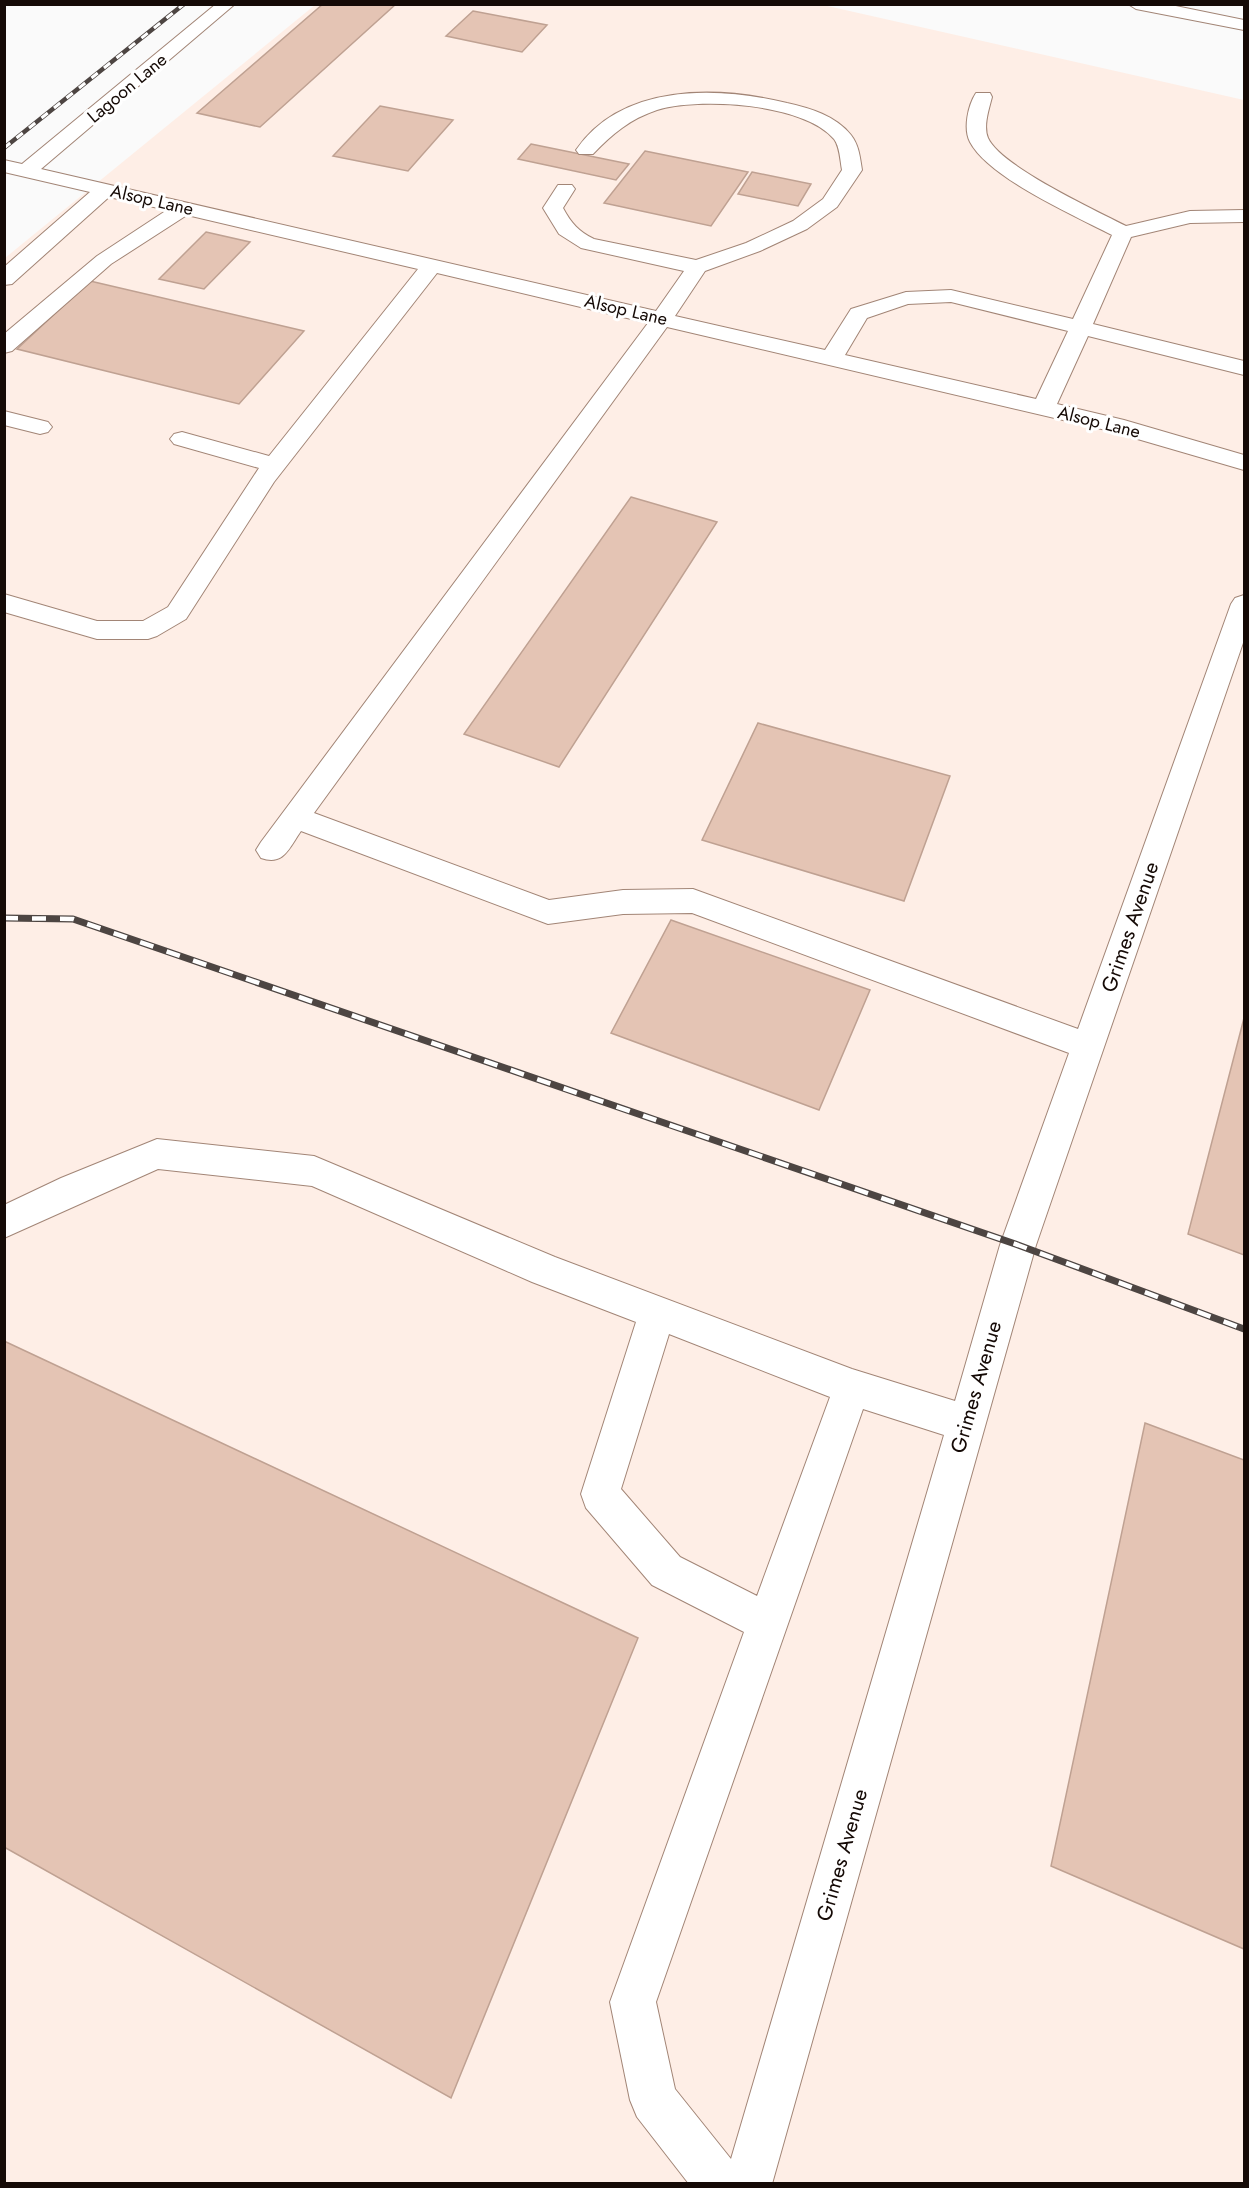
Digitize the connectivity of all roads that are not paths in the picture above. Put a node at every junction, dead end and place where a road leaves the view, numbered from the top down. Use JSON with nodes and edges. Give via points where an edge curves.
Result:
{"nodes":[{"id":1,"x":227,"y":4,"type":"edge"},
{"id":2,"x":1136,"y":4,"type":"edge"},
{"id":3,"x":1245,"y":26,"type":"edge"},
{"id":4,"x":983,"y":97,"type":"dead end"},
{"id":5,"x":586,"y":150,"type":"dead end"},
{"id":6,"x":4,"y":166,"type":"edge"},
{"id":7,"x":26,"y":171,"type":"junction"},
{"id":8,"x":106,"y":189,"type":"junction"},
{"id":9,"x":565,"y":189,"type":"dead end"},
{"id":10,"x":184,"y":208,"type":"junction"},
{"id":11,"x":1245,"y":216,"type":"edge"},
{"id":12,"x":1123,"y":233,"type":"junction"},
{"id":13,"x":432,"y":265,"type":"junction"},
{"id":14,"x":697,"y":267,"type":"junction"},
{"id":15,"x":4,"y":279,"type":"edge"},
{"id":16,"x":662,"y":319,"type":"junction"},
{"id":17,"x":1080,"y":327,"type":"junction"},
{"id":18,"x":4,"y":346,"type":"edge"},
{"id":19,"x":832,"y":358,"type":"junction"},
{"id":20,"x":1245,"y":368,"type":"edge"},
{"id":21,"x":1044,"y":408,"type":"junction"},
{"id":22,"x":4,"y":418,"type":"edge"},
{"id":23,"x":40,"y":427,"type":"dead end"},
{"id":24,"x":182,"y":439,"type":"dead end"},
{"id":25,"x":1245,"y":463,"type":"edge"},
{"id":26,"x":274,"y":465,"type":"junction"},
{"id":27,"x":4,"y":603,"type":"edge"},
{"id":28,"x":1245,"y":604,"type":"edge"},
{"id":29,"x":295,"y":817,"type":"junction"},
{"id":30,"x":271,"y":850,"type":"dead end"},
{"id":31,"x":1088,"y":1046,"type":"junction"},
{"id":32,"x":4,"y":1222,"type":"edge"},
{"id":33,"x":657,"y":1313,"type":"junction"},
{"id":34,"x":852,"y":1387,"type":"junction"},
{"id":35,"x":966,"y":1423,"type":"junction"},
{"id":36,"x":768,"y":1623,"type":"junction"},
{"id":37,"x":720,"y":2184,"type":"edge"},
{"id":38,"x":748,"y":2184,"type":"edge"}],
"edges":[{"from":1,"to":7,"type":"street","name":"Lagoon Lane"},
{"from":2,"to":3,"type":"street"},
{"from":4,"to":12,"type":"street","via":[[977,115],[979,141],[992,157]]},
{"from":5,"to":14,"type":"street","via":[[607,128],[643,108],[679,98],[711,96],[765,102],[817,117],[844,139],[852,170],[830,203],[800,225]]},
{"from":6,"to":7,"type":"street","name":"Alsop Lane"},
{"from":7,"to":8,"type":"street","name":"Alsop Lane"},
{"from":8,"to":10,"type":"street","name":"Alsop Lane"},
{"from":8,"to":15,"type":"street"},
{"from":9,"to":14,"type":"street","via":[[553,208],[572,237],[588,244]]},
{"from":10,"to":13,"type":"street","name":"Alsop Lane"},
{"from":10,"to":18,"type":"street","via":[[104,260]]},
{"from":11,"to":12,"type":"street","via":[[1190,217]]},
{"from":12,"to":17,"type":"street"},
{"from":13,"to":16,"type":"street","name":"Alsop Lane"},
{"from":13,"to":26,"type":"street"},
{"from":14,"to":16,"type":"street"},
{"from":16,"to":19,"type":"street","name":"Alsop Lane"},
{"from":16,"to":29,"type":"street"},
{"from":17,"to":19,"type":"street","via":[[951,296],[906,298],[859,314]]},
{"from":17,"to":20,"type":"street"},
{"from":17,"to":21,"type":"street"},
{"from":19,"to":21,"type":"street","name":"Alsop Lane"},
{"from":21,"to":25,"type":"street","name":"Alsop Lane"},
{"from":22,"to":23,"type":"street"},
{"from":24,"to":26,"type":"street"},
{"from":26,"to":27,"type":"street","via":[[177,613],[148,630],[97,630]]},
{"from":28,"to":31,"type":"street","name":"Grimes Avenue"},
{"from":29,"to":30,"type":"street"},
{"from":29,"to":31,"type":"street","via":[[548,912],[623,902],[693,901]]},
{"from":31,"to":35,"type":"street","name":"Grimes Avenue","via":[[1018,1245]]},
{"from":32,"to":33,"type":"street","via":[[157,1154],[314,1171],[545,1270]]},
{"from":33,"to":34,"type":"street"},
{"from":33,"to":36,"type":"street","via":[[600,1494],[666,1571]]},
{"from":34,"to":35,"type":"street"},
{"from":34,"to":36,"type":"street"},
{"from":35,"to":38,"type":"street","name":"Grimes Avenue"},
{"from":36,"to":37,"type":"street","via":[[633,2002],[654,2100]]}]}
